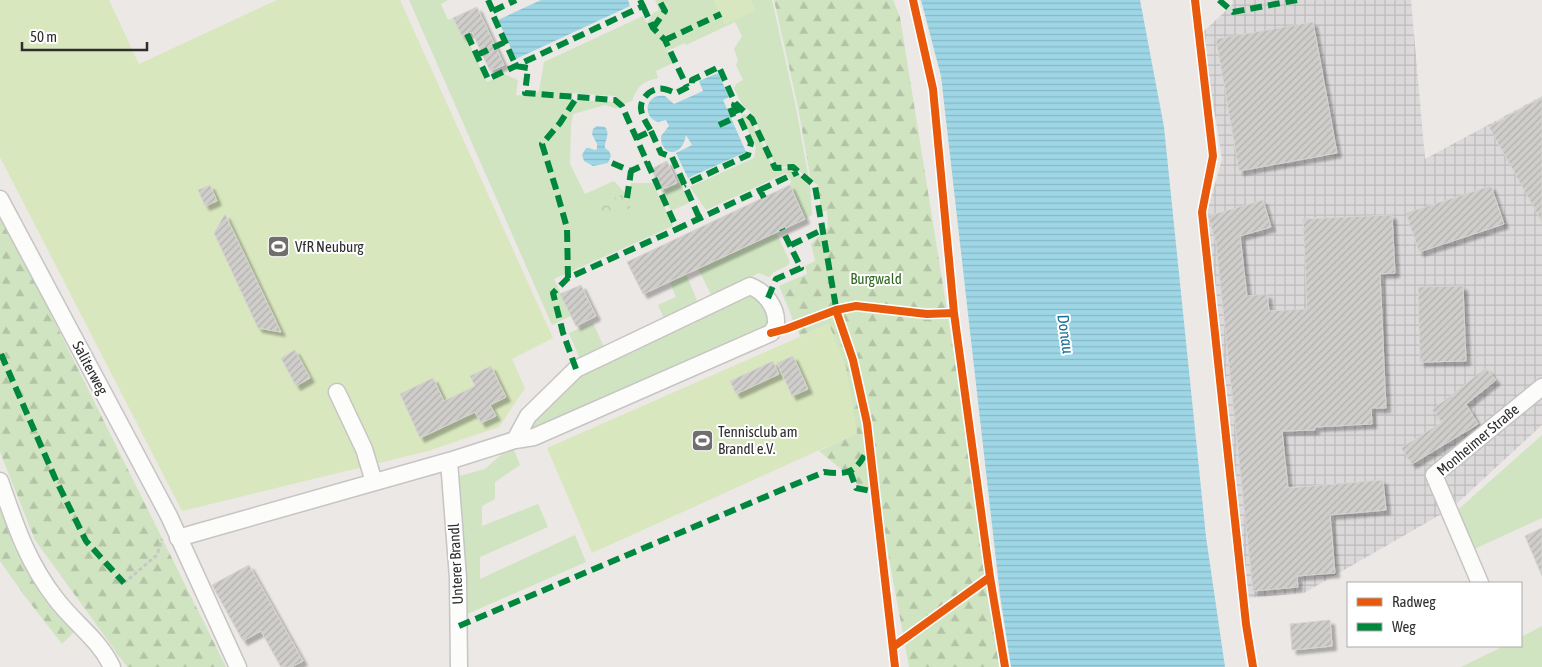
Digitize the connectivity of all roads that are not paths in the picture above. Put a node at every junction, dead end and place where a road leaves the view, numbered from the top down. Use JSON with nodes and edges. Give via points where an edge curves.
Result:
{"nodes":[{"id":1,"x":0,"y":199,"type":"edge"},
{"id":2,"x":1542,"y":388,"type":"edge"},
{"id":3,"x":337,"y":392,"type":"dead end"},
{"id":4,"x":515,"y":440,"type":"junction"},
{"id":5,"x":449,"y":461,"type":"junction"},
{"id":6,"x":0,"y":481,"type":"edge"},
{"id":7,"x":374,"y":482,"type":"junction"},
{"id":8,"x":178,"y":538,"type":"junction"},
{"id":9,"x":1480,"y":582,"type":"edge"},
{"id":10,"x":112,"y":667,"type":"edge"},
{"id":11,"x":238,"y":667,"type":"edge"},
{"id":12,"x":459,"y":667,"type":"edge"}],
"edges":[{"from":1,"to":8,"type":"street","name":"Saliterweg"},
{"from":2,"to":9,"type":"street","name":"Monheimer Straße","via":[[1434,475]]},
{"from":3,"to":7,"type":"street","via":[[364,450]]},
{"from":4,"to":4,"type":"street","via":[[534,437],[771,333],[776,324],[768,298],[760,289],[750,286],[576,369],[528,416]]},
{"from":4,"to":5,"type":"street"},
{"from":5,"to":7,"type":"street"},
{"from":5,"to":12,"type":"street","name":"Unterer Brandl","via":[[458,578]]},
{"from":6,"to":10,"type":"street","via":[[37,574],[57,601],[105,652]]},
{"from":7,"to":8,"type":"street"},
{"from":8,"to":11,"type":"street"}]}
